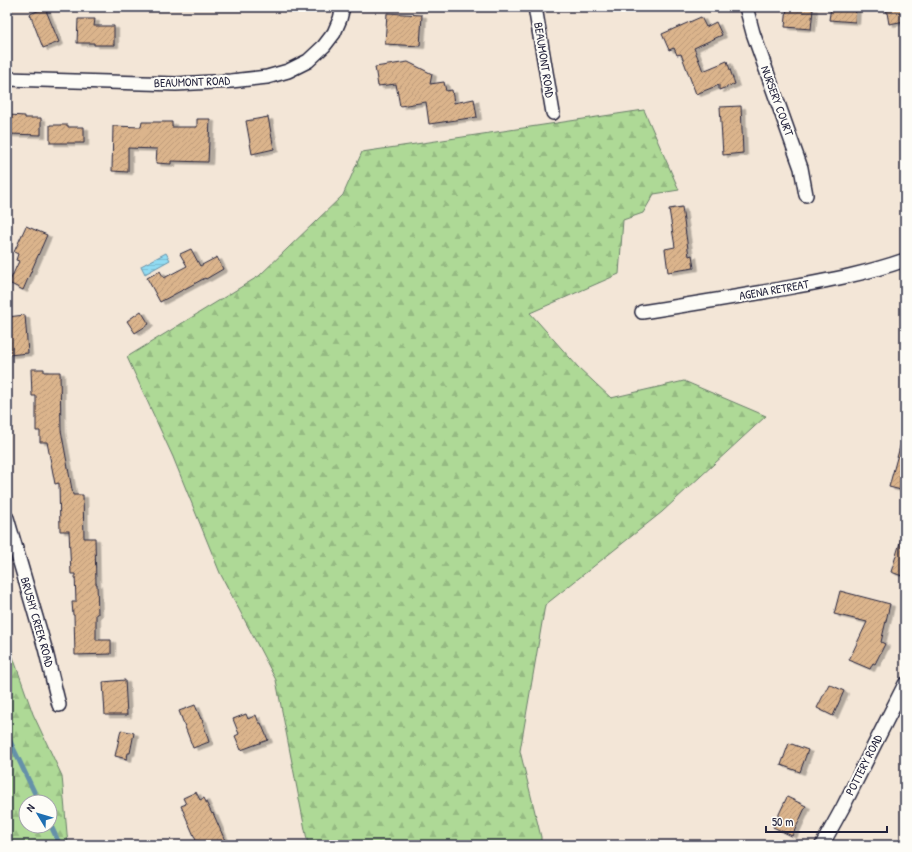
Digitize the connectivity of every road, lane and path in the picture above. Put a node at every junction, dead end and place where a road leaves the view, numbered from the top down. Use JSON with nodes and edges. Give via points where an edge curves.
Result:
{"nodes":[{"id":1,"x":343,"y":7,"type":"edge"},
{"id":2,"x":535,"y":7,"type":"edge"},
{"id":3,"x":746,"y":7,"type":"edge"},
{"id":4,"x":7,"y":79,"type":"edge"},
{"id":5,"x":553,"y":113,"type":"dead end"},
{"id":6,"x":806,"y":195,"type":"dead end"},
{"id":7,"x":905,"y":260,"type":"edge"},
{"id":8,"x":642,"y":312,"type":"dead end"},
{"id":9,"x":7,"y":518,"type":"edge"},
{"id":10,"x":905,"y":684,"type":"edge"},
{"id":11,"x":59,"y":705,"type":"dead end"},
{"id":12,"x":822,"y":845,"type":"edge"}],
"edges":[{"from":1,"to":4,"type":"street","name":"BEAUMONT ROAD","via":[[334,33],[308,61],[288,71],[267,77],[176,84]]},
{"from":2,"to":5,"type":"street","name":"BEAUMONT ROAD"},
{"from":3,"to":6,"type":"street","name":"NURSERY COURT","via":[[801,168]]},
{"from":7,"to":8,"type":"street","name":"AGENA RETREAT","via":[[844,278]]},
{"from":9,"to":11,"type":"street","name":"BRUSHY CREEK ROAD"},
{"from":10,"to":12,"type":"street","name":"POTTERY ROAD"}]}
